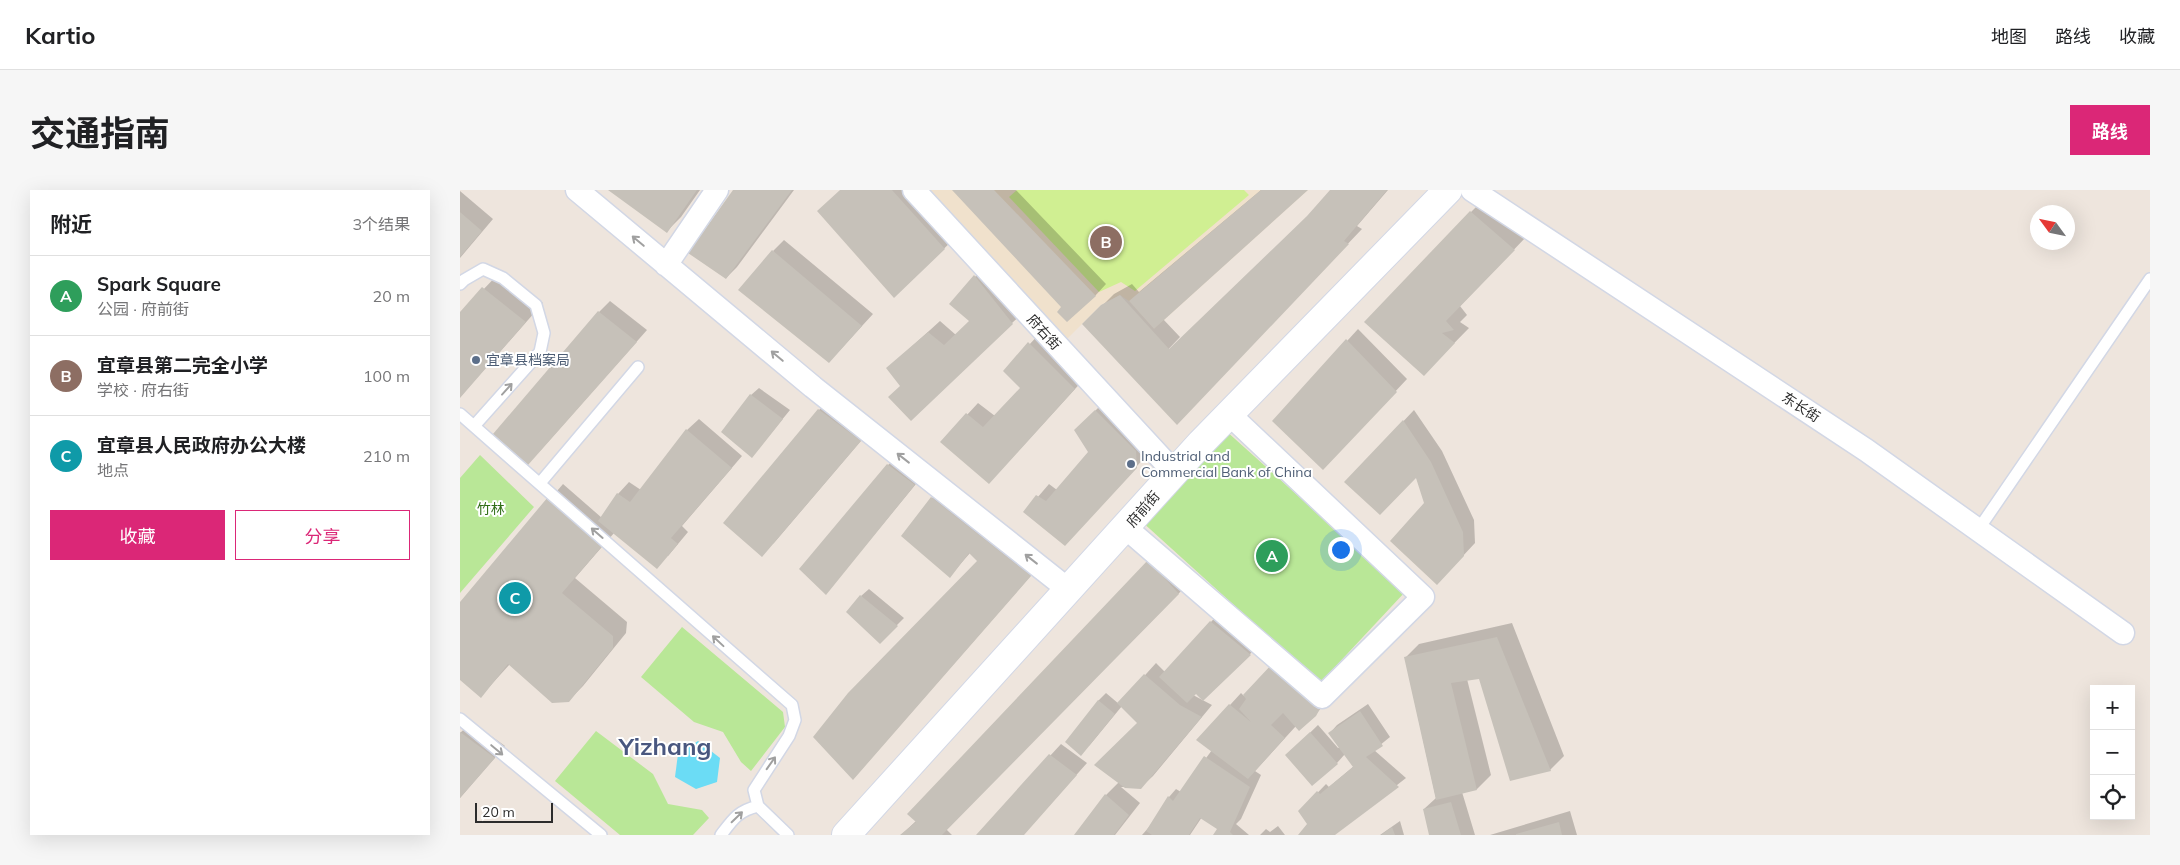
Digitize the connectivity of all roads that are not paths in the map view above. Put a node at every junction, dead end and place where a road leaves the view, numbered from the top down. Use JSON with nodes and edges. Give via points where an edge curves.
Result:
{"nodes":[{"id":1,"x":577,"y":190,"type":"edge"},
{"id":2,"x":717,"y":190,"type":"edge"},
{"id":3,"x":914,"y":190,"type":"edge"},
{"id":4,"x":1448,"y":190,"type":"edge"},
{"id":5,"x":1472,"y":190,"type":"edge"},
{"id":6,"x":666,"y":264,"type":"junction"},
{"id":7,"x":2150,"y":279,"type":"edge"},
{"id":8,"x":460,"y":284,"type":"edge"},
{"id":9,"x":638,"y":366,"type":"dead end"},
{"id":10,"x":460,"y":414,"type":"edge"},
{"id":11,"x":1229,"y":414,"type":"junction"},
{"id":12,"x":474,"y":426,"type":"junction"},
{"id":13,"x":1174,"y":472,"type":"junction"},
{"id":14,"x":540,"y":483,"type":"junction"},
{"id":15,"x":1126,"y":528,"type":"junction"},
{"id":16,"x":1978,"y":530,"type":"junction"},
{"id":17,"x":1069,"y":590,"type":"junction"},
{"id":18,"x":2123,"y":633,"type":"dead end"},
{"id":19,"x":460,"y":718,"type":"edge"},
{"id":20,"x":758,"y":806,"type":"junction"},
{"id":21,"x":601,"y":835,"type":"edge"},
{"id":22,"x":721,"y":835,"type":"edge"},
{"id":23,"x":788,"y":835,"type":"edge"},
{"id":24,"x":846,"y":835,"type":"edge"}],
"edges":[{"from":6,"to":1,"type":"street","one_way":true},
{"from":2,"to":6,"type":"street"},
{"from":3,"to":13,"type":"street","name":"府右街"},
{"from":4,"to":11,"type":"street","name":"府前街"},
{"from":5,"to":16,"type":"street","name":"东长街","via":[[1866,450]]},
{"from":17,"to":6,"type":"street","one_way":true,"via":[[813,387]]},
{"from":7,"to":16,"type":"lane"},
{"from":12,"to":8,"type":"lane","one_way":true,"via":[[540,352],[544,333],[536,305],[502,278],[482,269]]},
{"from":9,"to":14,"type":"lane"},
{"from":10,"to":12,"type":"lane"},
{"from":11,"to":13,"type":"street","name":"府前街"},
{"from":11,"to":15,"type":"street","via":[[1423,597],[1322,697]]},
{"from":12,"to":14,"type":"lane"},
{"from":13,"to":15,"type":"street","name":"府前街"},
{"from":20,"to":14,"type":"lane","one_way":true,"via":[[754,790],[789,736],[795,720],[792,705]]},
{"from":15,"to":17,"type":"street","name":"府前街"},
{"from":16,"to":18,"type":"street","name":"东长街"},
{"from":17,"to":24,"type":"street","name":"府前街"},
{"from":19,"to":21,"type":"lane","one_way":true},
{"from":22,"to":20,"type":"lane","one_way":true,"via":[[744,809]]},
{"from":20,"to":23,"type":"lane"}]}
